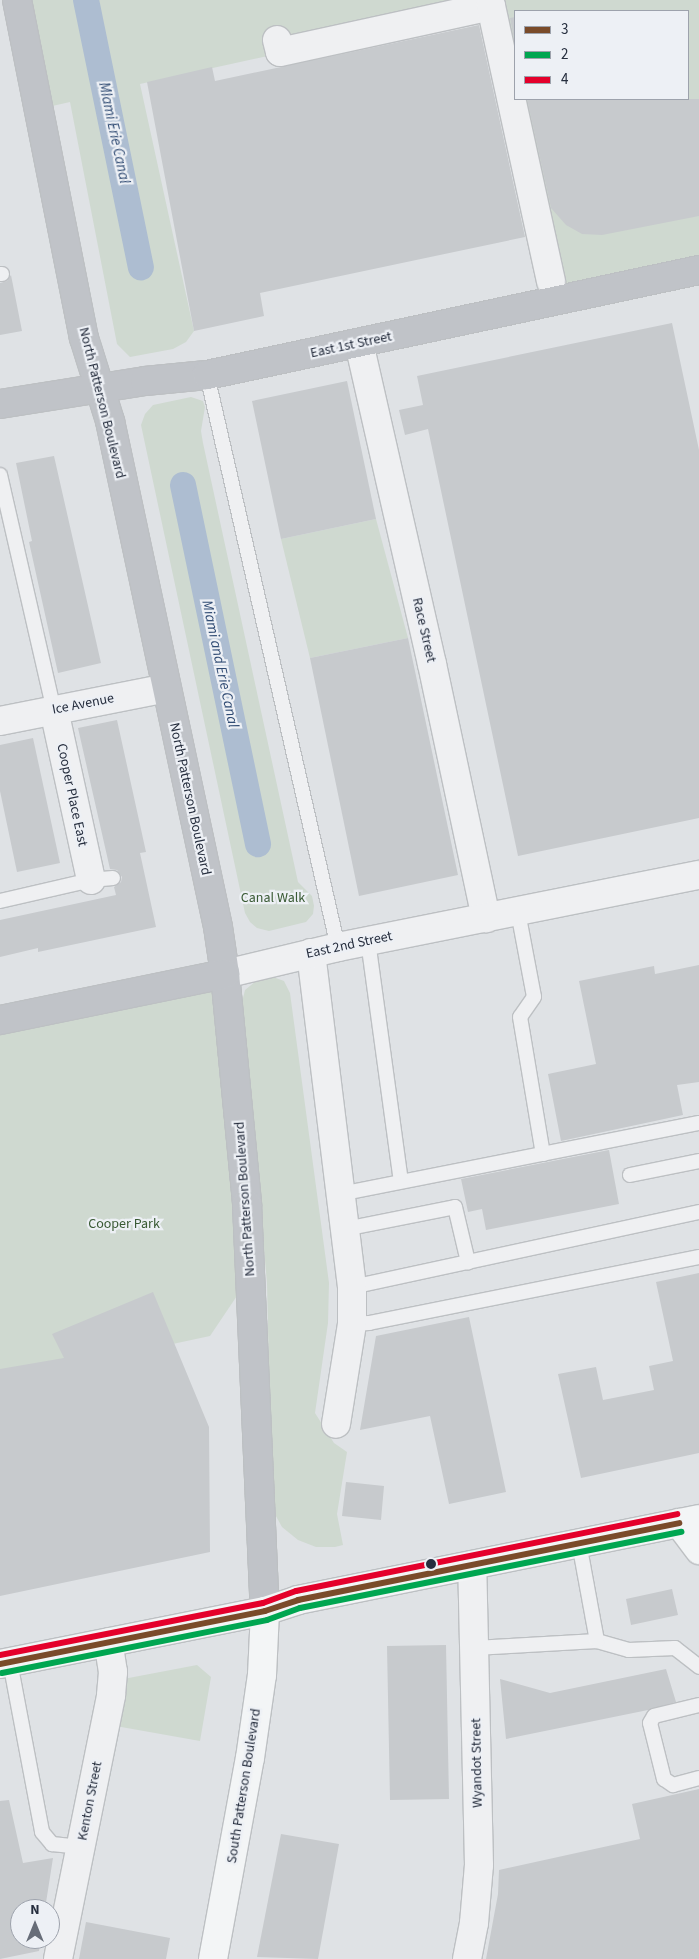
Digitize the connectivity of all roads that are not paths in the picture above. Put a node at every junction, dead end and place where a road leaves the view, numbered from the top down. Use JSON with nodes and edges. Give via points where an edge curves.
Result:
{"nodes":[{"id":1,"x":17,"y":0,"type":"edge"},
{"id":2,"x":277,"y":40,"type":"dead end"},
{"id":3,"x":699,"y":270,"type":"edge"},
{"id":4,"x":551,"y":282,"type":"dead end"},
{"id":5,"x":359,"y":343,"type":"junction"},
{"id":6,"x":208,"y":375,"type":"junction"},
{"id":7,"x":102,"y":390,"type":"junction"},
{"id":8,"x":0,"y":404,"type":"edge"},
{"id":9,"x":0,"y":475,"type":"edge"},
{"id":10,"x":166,"y":688,"type":"junction"},
{"id":11,"x":54,"y":710,"type":"junction"},
{"id":12,"x":0,"y":721,"type":"edge"},
{"id":13,"x":699,"y":875,"type":"edge"},
{"id":14,"x":102,"y":879,"type":"joint"},
{"id":15,"x":0,"y":901,"type":"edge"},
{"id":16,"x":518,"y":912,"type":"junction"},
{"id":17,"x":486,"y":918,"type":"junction"},
{"id":18,"x":368,"y":941,"type":"junction"},
{"id":19,"x":338,"y":947,"type":"junction"},
{"id":20,"x":311,"y":953,"type":"junction"},
{"id":21,"x":226,"y":974,"type":"junction"},
{"id":22,"x":0,"y":1020,"type":"edge"},
{"id":23,"x":699,"y":1123,"type":"edge"},
{"id":24,"x":543,"y":1154,"type":"junction"},
{"id":25,"x":699,"y":1161,"type":"edge"},
{"id":26,"x":630,"y":1175,"type":"dead end"},
{"id":27,"x":402,"y":1181,"type":"junction"},
{"id":28,"x":340,"y":1194,"type":"junction"},
{"id":29,"x":699,"y":1212,"type":"edge"},
{"id":30,"x":345,"y":1229,"type":"junction"},
{"id":31,"x":699,"y":1257,"type":"edge"},
{"id":32,"x":468,"y":1262,"type":"junction"},
{"id":33,"x":352,"y":1287,"type":"junction"},
{"id":34,"x":352,"y":1324,"type":"junction"},
{"id":35,"x":336,"y":1424,"type":"dead end"},
{"id":36,"x":689,"y":1521,"type":"edge"},
{"id":37,"x":579,"y":1542,"type":"junction"},
{"id":38,"x":699,"y":1550,"type":"edge"},
{"id":39,"x":472,"y":1566,"type":"junction"},
{"id":40,"x":265,"y":1611,"type":"junction"},
{"id":41,"x":108,"y":1642,"type":"junction"},
{"id":42,"x":597,"y":1642,"type":"junction"},
{"id":43,"x":475,"y":1648,"type":"junction"},
{"id":44,"x":5,"y":1663,"type":"edge"},
{"id":45,"x":699,"y":1668,"type":"edge"},
{"id":46,"x":699,"y":1705,"type":"edge"},
{"id":47,"x":699,"y":1778,"type":"edge"},
{"id":48,"x":81,"y":1847,"type":"junction"},
{"id":49,"x":58,"y":1959,"type":"edge"},
{"id":50,"x":213,"y":1959,"type":"edge"},
{"id":51,"x":467,"y":1959,"type":"edge"}],
"edges":[{"from":1,"to":7,"type":"main road","name":"North Patterson Boulevard","via":[[84,338]]},
{"from":2,"to":4,"type":"street","via":[[280,52],[491,6]]},
{"from":3,"to":5,"type":"main road","name":"East 1st Street"},
{"from":5,"to":6,"type":"main road","name":"East 1st Street"},
{"from":5,"to":17,"type":"street","name":"Race Street"},
{"from":6,"to":7,"type":"main road","name":"East 1st Street"},
{"from":6,"to":19,"type":"lane"},
{"from":7,"to":8,"type":"main road","name":"East 1st Street"},
{"from":7,"to":10,"type":"main road","name":"North Patterson Boulevard"},
{"from":9,"to":11,"type":"lane"},
{"from":10,"to":11,"type":"street","name":"Ice Avenue"},
{"from":10,"to":21,"type":"main road","name":"North Patterson Boulevard"},
{"from":11,"to":12,"type":"street","name":"Ice Avenue"},
{"from":11,"to":14,"type":"street","name":"Cooper Place East"},
{"from":13,"to":16,"type":"street","name":"East 2nd Street"},
{"from":14,"to":15,"type":"lane"},
{"from":16,"to":17,"type":"street","name":"East 2nd Street"},
{"from":16,"to":24,"type":"lane","via":[[534,997],[520,1017]]},
{"from":17,"to":18,"type":"street","name":"East 2nd Street"},
{"from":18,"to":19,"type":"street","name":"East 2nd Street"},
{"from":18,"to":27,"type":"lane"},
{"from":19,"to":20,"type":"street","name":"East 2nd Street"},
{"from":20,"to":21,"type":"street","name":"East 2nd Street"},
{"from":20,"to":28,"type":"street"},
{"from":21,"to":22,"type":"main road","name":"East 2nd Street"},
{"from":21,"to":40,"type":"main road","name":"North Patterson Boulevard","via":[[248,1204]]},
{"from":23,"to":24,"type":"lane"},
{"from":24,"to":27,"type":"lane"},
{"from":25,"to":26,"type":"lane"},
{"from":27,"to":28,"type":"lane"},
{"from":28,"to":30,"type":"street"},
{"from":29,"to":32,"type":"lane"},
{"from":30,"to":32,"type":"lane","via":[[455,1207]]},
{"from":30,"to":33,"type":"street"},
{"from":31,"to":34,"type":"lane"},
{"from":32,"to":33,"type":"lane"},
{"from":33,"to":34,"type":"street"},
{"from":34,"to":35,"type":"street"},
{"from":36,"to":37,"type":"main road"},
{"from":36,"to":38,"type":"main road"},
{"from":37,"to":39,"type":"main road"},
{"from":37,"to":42,"type":"lane"},
{"from":39,"to":40,"type":"main road","via":[[298,1600]]},
{"from":39,"to":43,"type":"street","name":"Wyandot Street"},
{"from":40,"to":41,"type":"main road"},
{"from":40,"to":50,"type":"main road","name":"South Patterson Boulevard","via":[[262,1675],[250,1758]]},
{"from":41,"to":44,"type":"main road"},
{"from":41,"to":48,"type":"street","name":"Kenton Street","via":[[113,1672],[111,1695]]},
{"from":42,"to":43,"type":"lane"},
{"from":42,"to":45,"type":"lane","via":[[629,1650],[675,1648]]},
{"from":43,"to":51,"type":"street","name":"Wyandot Street","via":[[480,1865]]},
{"from":44,"to":48,"type":"lane","via":[[42,1832],[52,1844]]},
{"from":46,"to":47,"type":"lane","via":[[654,1716],[650,1723],[664,1779],[673,1785]]},
{"from":48,"to":49,"type":"street","name":"Kenton Street"}]}
